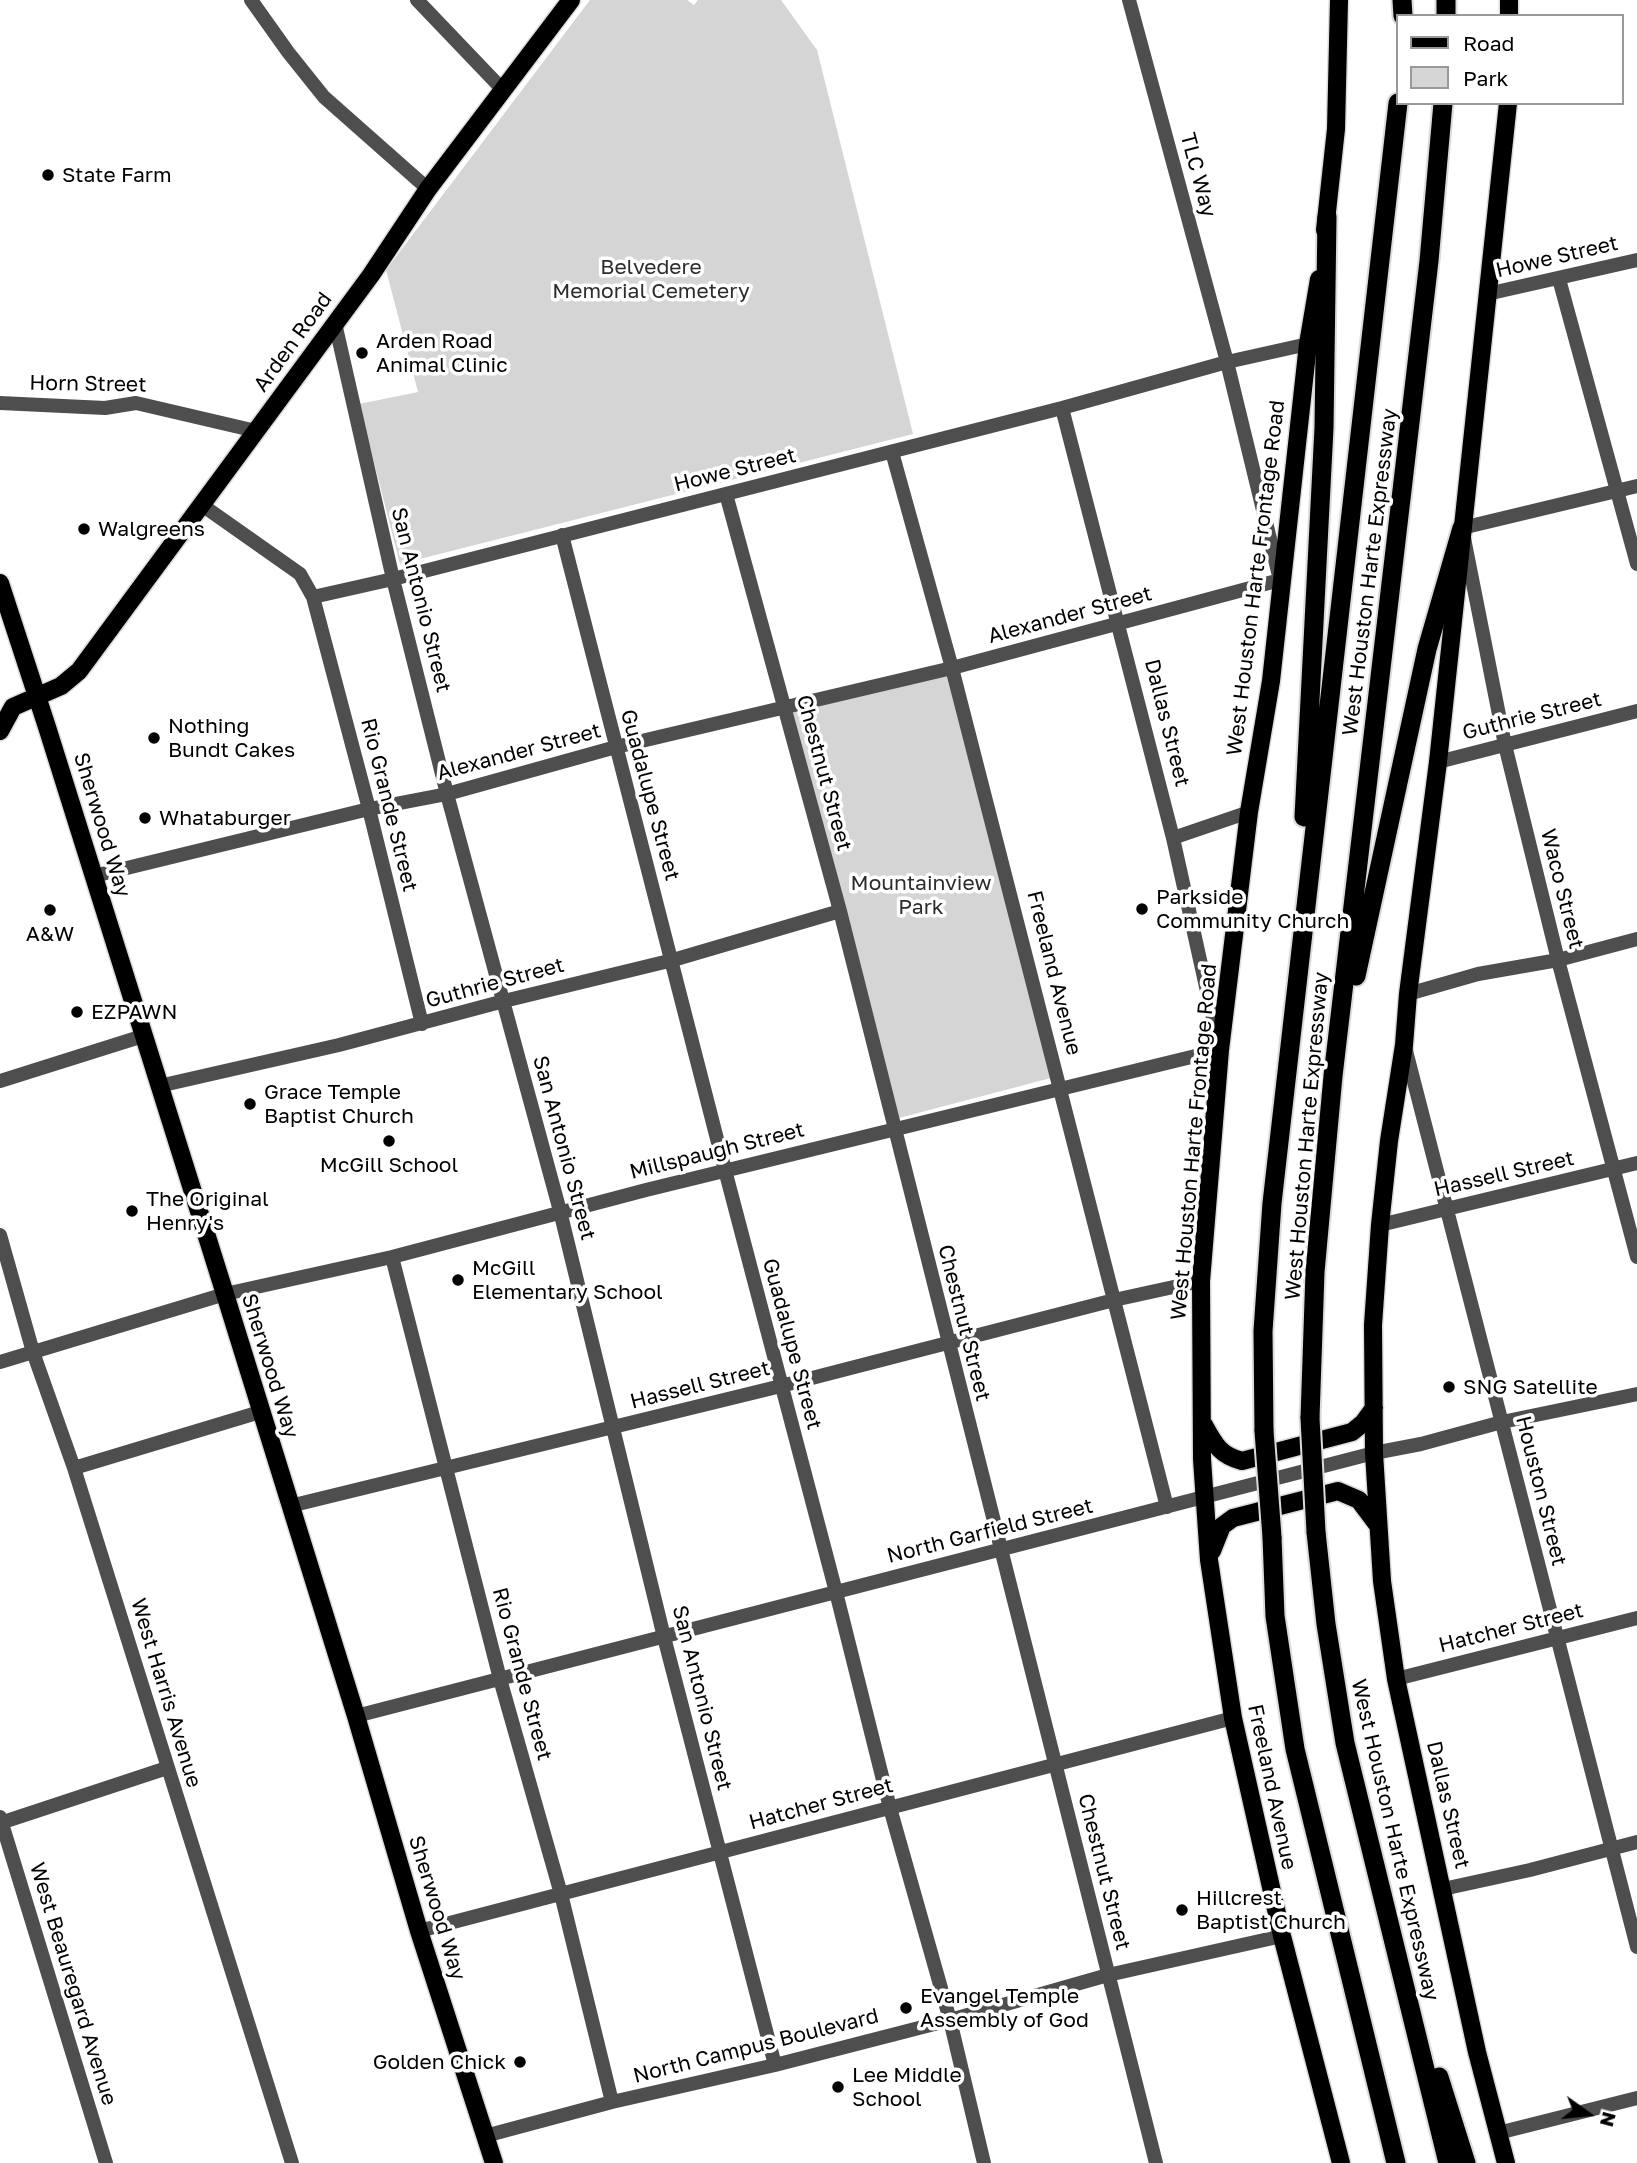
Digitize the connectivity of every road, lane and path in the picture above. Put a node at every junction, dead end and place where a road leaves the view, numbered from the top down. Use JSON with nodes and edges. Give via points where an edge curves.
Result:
{"nodes":[{"id":1,"x":251,"y":0,"type":"edge"},
{"id":2,"x":417,"y":0,"type":"edge"},
{"id":3,"x":571,"y":0,"type":"edge"},
{"id":4,"x":1129,"y":0,"type":"edge"},
{"id":5,"x":1339,"y":0,"type":"edge"},
{"id":6,"x":504,"y":91,"type":"junction"},
{"id":7,"x":1398,"y":105,"type":"edge"},
{"id":8,"x":1443,"y":105,"type":"edge"},
{"id":9,"x":1508,"y":105,"type":"edge"},
{"id":10,"x":428,"y":189,"type":"junction"},
{"id":11,"x":1326,"y":217,"type":"junction"},
{"id":12,"x":1637,"y":260,"type":"edge"},
{"id":13,"x":1559,"y":279,"type":"junction"},
{"id":14,"x":1487,"y":294,"type":"junction"},
{"id":15,"x":335,"y":323,"type":"junction"},
{"id":16,"x":1308,"y":344,"type":"junction"},
{"id":17,"x":1227,"y":362,"type":"junction"},
{"id":18,"x":0,"y":403,"type":"edge"},
{"id":19,"x":1062,"y":408,"type":"junction"},
{"id":20,"x":256,"y":431,"type":"junction"},
{"id":21,"x":892,"y":452,"type":"junction"},
{"id":22,"x":1637,"y":486,"type":"edge"},
{"id":23,"x":1618,"y":491,"type":"junction"},
{"id":24,"x":726,"y":494,"type":"junction"},
{"id":25,"x":202,"y":505,"type":"junction"},
{"id":26,"x":1462,"y":527,"type":"junction"},
{"id":27,"x":562,"y":534,"type":"junction"},
{"id":28,"x":1637,"y":564,"type":"edge"},
{"id":29,"x":393,"y":579,"type":"junction"},
{"id":30,"x":1280,"y":580,"type":"junction"},
{"id":31,"x":0,"y":583,"type":"edge"},
{"id":32,"x":313,"y":597,"type":"junction"},
{"id":33,"x":1119,"y":624,"type":"junction"},
{"id":34,"x":952,"y":668,"type":"junction"},
{"id":35,"x":37,"y":696,"type":"junction"},
{"id":36,"x":785,"y":708,"type":"junction"},
{"id":37,"x":1637,"y":711,"type":"edge"},
{"id":38,"x":0,"y":731,"type":"edge"},
{"id":39,"x":1505,"y":745,"type":"junction"},
{"id":40,"x":616,"y":747,"type":"junction"},
{"id":41,"x":1438,"y":762,"type":"junction"},
{"id":42,"x":447,"y":794,"type":"junction"},
{"id":43,"x":369,"y":809,"type":"junction"},
{"id":44,"x":1249,"y":812,"type":"junction"},
{"id":45,"x":1173,"y":838,"type":"junction"},
{"id":46,"x":94,"y":876,"type":"junction"},
{"id":47,"x":840,"y":911,"type":"junction"},
{"id":48,"x":1637,"y":939,"type":"edge"},
{"id":49,"x":673,"y":960,"type":"junction"},
{"id":50,"x":1558,"y":960,"type":"junction"},
{"id":51,"x":1408,"y":994,"type":"junction"},
{"id":52,"x":503,"y":1001,"type":"junction"},
{"id":53,"x":422,"y":1024,"type":"junction"},
{"id":54,"x":143,"y":1036,"type":"junction"},
{"id":55,"x":1290,"y":1038,"type":"junction"},
{"id":56,"x":1405,"y":1045,"type":"junction"},
{"id":57,"x":1220,"y":1050,"type":"junction"},
{"id":58,"x":1333,"y":1076,"type":"junction"},
{"id":59,"x":0,"y":1081,"type":"edge"},
{"id":60,"x":159,"y":1086,"type":"junction"},
{"id":61,"x":1060,"y":1088,"type":"junction"},
{"id":62,"x":893,"y":1129,"type":"junction"},
{"id":63,"x":1637,"y":1164,"type":"edge"},
{"id":64,"x":1615,"y":1169,"type":"junction"},
{"id":65,"x":725,"y":1170,"type":"junction"},
{"id":66,"x":1448,"y":1208,"type":"junction"},
{"id":67,"x":560,"y":1212,"type":"junction"},
{"id":68,"x":1380,"y":1225,"type":"junction"},
{"id":69,"x":0,"y":1235,"type":"edge"},
{"id":70,"x":393,"y":1257,"type":"junction"},
{"id":71,"x":1637,"y":1257,"type":"edge"},
{"id":72,"x":1201,"y":1281,"type":"junction"},
{"id":73,"x":225,"y":1294,"type":"junction"},
{"id":74,"x":1114,"y":1300,"type":"junction"},
{"id":75,"x":948,"y":1345,"type":"junction"},
{"id":76,"x":33,"y":1352,"type":"junction"},
{"id":77,"x":0,"y":1362,"type":"edge"},
{"id":78,"x":781,"y":1387,"type":"junction"},
{"id":79,"x":1637,"y":1394,"type":"edge"},
{"id":80,"x":1374,"y":1408,"type":"junction"},
{"id":81,"x":260,"y":1412,"type":"junction"},
{"id":82,"x":1202,"y":1422,"type":"junction"},
{"id":83,"x":1502,"y":1422,"type":"junction"},
{"id":84,"x":613,"y":1428,"type":"junction"},
{"id":85,"x":1374,"y":1453,"type":"junction"},
{"id":86,"x":74,"y":1468,"type":"junction"},
{"id":87,"x":445,"y":1469,"type":"junction"},
{"id":88,"x":1205,"y":1497,"type":"junction"},
{"id":89,"x":290,"y":1506,"type":"junction"},
{"id":90,"x":1167,"y":1507,"type":"junction"},
{"id":91,"x":1378,"y":1527,"type":"junction"},
{"id":92,"x":1000,"y":1550,"type":"junction"},
{"id":93,"x":1209,"y":1560,"type":"junction"},
{"id":94,"x":836,"y":1592,"type":"junction"},
{"id":95,"x":1637,"y":1618,"type":"edge"},
{"id":96,"x":664,"y":1637,"type":"junction"},
{"id":97,"x":1556,"y":1639,"type":"junction"},
{"id":98,"x":500,"y":1679,"type":"junction"},
{"id":99,"x":1396,"y":1679,"type":"junction"},
{"id":100,"x":356,"y":1716,"type":"junction"},
{"id":101,"x":1233,"y":1718,"type":"junction"},
{"id":102,"x":1056,"y":1765,"type":"junction"},
{"id":103,"x":167,"y":1769,"type":"junction"},
{"id":104,"x":890,"y":1808,"type":"junction"},
{"id":105,"x":1,"y":1821,"type":"edge"},
{"id":106,"x":1637,"y":1842,"type":"edge"},
{"id":107,"x":1611,"y":1848,"type":"junction"},
{"id":108,"x":720,"y":1852,"type":"junction"},
{"id":109,"x":1443,"y":1889,"type":"junction"},
{"id":110,"x":561,"y":1894,"type":"junction"},
{"id":111,"x":1388,"y":1913,"type":"junction"},
{"id":112,"x":419,"y":1931,"type":"junction"},
{"id":113,"x":1282,"y":1936,"type":"junction"},
{"id":114,"x":1637,"y":1947,"type":"edge"},
{"id":115,"x":1108,"y":1975,"type":"junction"},
{"id":116,"x":950,"y":2020,"type":"junction"},
{"id":117,"x":1360,"y":2021,"type":"junction"},
{"id":118,"x":775,"y":2065,"type":"junction"},
{"id":119,"x":1637,"y":2098,"type":"edge"},
{"id":120,"x":612,"y":2102,"type":"junction"},
{"id":121,"x":1498,"y":2133,"type":"junction"},
{"id":122,"x":485,"y":2136,"type":"junction"},
{"id":123,"x":106,"y":2163,"type":"edge"},
{"id":124,"x":292,"y":2163,"type":"edge"},
{"id":125,"x":494,"y":2163,"type":"edge"},
{"id":126,"x":984,"y":2163,"type":"edge"},
{"id":127,"x":1156,"y":2163,"type":"edge"},
{"id":128,"x":1341,"y":2163,"type":"edge"},
{"id":129,"x":1386,"y":2163,"type":"edge"},
{"id":130,"x":1396,"y":2163,"type":"edge"},
{"id":131,"x":1448,"y":2163,"type":"edge"},
{"id":132,"x":1466,"y":2163,"type":"edge"},
{"id":133,"x":1506,"y":2163,"type":"edge"}],
"edges":[{"from":1,"to":10,"type":"street","via":[[324,97]]},
{"from":2,"to":6,"type":"street"},
{"from":3,"to":6,"type":"main road","name":"Arden Road"},
{"from":4,"to":17,"type":"street","name":"TLC Way"},
{"from":5,"to":11,"type":"main road","name":"West Houston Harte Frontage Road","via":[[1336,129]]},
{"from":6,"to":10,"type":"main road","name":"Arden Road"},
{"from":7,"to":55,"type":"highway","name":"West Houston Harte Expressway"},
{"from":8,"to":58,"type":"highway","name":"West Houston Harte Expressway","via":[[1429,261]]},
{"from":9,"to":14,"type":"main road"},
{"from":10,"to":15,"type":"main road","name":"Arden Road"},
{"from":11,"to":16,"type":"main road","name":"West Houston Harte Frontage Road"},
{"from":11,"to":55,"type":"highway","via":[[1324,428]]},
{"from":12,"to":13,"type":"street","name":"Howe Street"},
{"from":13,"to":14,"type":"street","name":"Howe Street"},
{"from":13,"to":23,"type":"street"},
{"from":14,"to":26,"type":"main road"},
{"from":15,"to":20,"type":"main road","name":"Arden Road"},
{"from":15,"to":29,"type":"street","name":"San Antonio Street"},
{"from":16,"to":17,"type":"street","name":"Howe Street"},
{"from":16,"to":30,"type":"main road","name":"West Houston Harte Frontage Road"},
{"from":17,"to":19,"type":"street","name":"Howe Street"},
{"from":17,"to":30,"type":"street"},
{"from":18,"to":20,"type":"street","name":"Horn Street","via":[[105,408],[136,403]]},
{"from":19,"to":21,"type":"street","name":"Howe Street"},
{"from":19,"to":33,"type":"street","name":"Dallas Street"},
{"from":20,"to":25,"type":"main road","name":"Arden Road"},
{"from":21,"to":24,"type":"street","name":"Howe Street"},
{"from":21,"to":34,"type":"street","name":"Freeland Avenue"},
{"from":22,"to":23,"type":"street"},
{"from":23,"to":26,"type":"street"},
{"from":23,"to":28,"type":"street"},
{"from":24,"to":27,"type":"street","name":"Howe Street"},
{"from":24,"to":36,"type":"street","name":"Chestnut Street"},
{"from":25,"to":32,"type":"street","via":[[300,574]]},
{"from":25,"to":35,"type":"main road","name":"Arden Road","via":[[79,671],[61,686]]},
{"from":26,"to":39,"type":"street","name":"Waco Street"},
{"from":26,"to":41,"type":"main road"},
{"from":26,"to":58,"type":"highway","via":[[1427,649]]},
{"from":27,"to":29,"type":"street","name":"Howe Street"},
{"from":27,"to":40,"type":"street","name":"Guadalupe Street"},
{"from":29,"to":32,"type":"street","name":"Howe Street"},
{"from":29,"to":42,"type":"street","name":"San Antonio Street"},
{"from":30,"to":33,"type":"street","name":"Alexander Street"},
{"from":30,"to":44,"type":"main road","name":"West Houston Harte Frontage Road","via":[[1271,681]]},
{"from":31,"to":35,"type":"main road","name":"Sherwood Way"},
{"from":32,"to":43,"type":"street","name":"Rio Grande Street"},
{"from":33,"to":34,"type":"street","name":"Alexander Street"},
{"from":33,"to":45,"type":"street","name":"Dallas Street"},
{"from":34,"to":36,"type":"street","name":"Alexander Street"},
{"from":34,"to":61,"type":"street","name":"Freeland Avenue"},
{"from":35,"to":38,"type":"main road","name":"Arden Road","via":[[13,707]]},
{"from":35,"to":46,"type":"main road","name":"Sherwood Way"},
{"from":36,"to":40,"type":"street","name":"Alexander Street"},
{"from":36,"to":47,"type":"street","name":"Chestnut Street"},
{"from":37,"to":39,"type":"street","name":"Guthrie Street"},
{"from":39,"to":41,"type":"street","name":"Guthrie Street"},
{"from":39,"to":50,"type":"street","name":"Waco Street"},
{"from":40,"to":42,"type":"street","name":"Alexander Street"},
{"from":40,"to":49,"type":"street","name":"Guadalupe Street"},
{"from":41,"to":51,"type":"main road"},
{"from":42,"to":43,"type":"street","name":"Alexander Street"},
{"from":42,"to":52,"type":"street","name":"San Antonio Street"},
{"from":43,"to":46,"type":"street","name":"Alexander Street"},
{"from":43,"to":53,"type":"street","name":"Rio Grande Street"},
{"from":44,"to":45,"type":"street"},
{"from":44,"to":57,"type":"main road","name":"West Houston Harte Frontage Road"},
{"from":45,"to":57,"type":"street","name":"Dallas Street"},
{"from":46,"to":54,"type":"main road","name":"Sherwood Way"},
{"from":47,"to":49,"type":"street","name":"Guthrie Street"},
{"from":47,"to":62,"type":"street","name":"Chestnut Street"},
{"from":48,"to":50,"type":"street"},
{"from":49,"to":52,"type":"street","name":"Guthrie Street"},
{"from":49,"to":65,"type":"street","name":"Guadalupe Street"},
{"from":50,"to":51,"type":"street","via":[[1478,974]]},
{"from":50,"to":64,"type":"street","name":"Waco Street"},
{"from":51,"to":56,"type":"main road"},
{"from":52,"to":53,"type":"street","name":"Guthrie Street"},
{"from":52,"to":67,"type":"street","name":"San Antonio Street"},
{"from":53,"to":60,"type":"street","name":"Guthrie Street"},
{"from":54,"to":59,"type":"street"},
{"from":54,"to":60,"type":"main road","name":"Sherwood Way"},
{"from":55,"to":117,"type":"highway","name":"West Houston Harte Expressway","bridge":true,"via":[[1263,1331],[1275,1616],[1295,1749]]},
{"from":56,"to":66,"type":"street","name":"Houston Street"},
{"from":56,"to":68,"type":"main road"},
{"from":57,"to":61,"type":"street","name":"Millspaugh Street"},
{"from":57,"to":72,"type":"main road","name":"West Houston Harte Frontage Road"},
{"from":58,"to":111,"type":"highway","name":"West Houston Harte Expressway","bridge":true,"via":[[1315,1272],[1310,1418],[1316,1532],[1345,1743]]},
{"from":60,"to":73,"type":"main road","name":"Sherwood Way"},
{"from":61,"to":62,"type":"street","name":"Millspaugh Street"},
{"from":61,"to":74,"type":"street","name":"Freeland Avenue"},
{"from":62,"to":65,"type":"street","name":"Millspaugh Street"},
{"from":62,"to":75,"type":"street","name":"Chestnut Street"},
{"from":63,"to":64,"type":"street","name":"Hassell Street"},
{"from":64,"to":66,"type":"street","name":"Hassell Street"},
{"from":64,"to":71,"type":"street","name":"Waco Street"},
{"from":65,"to":67,"type":"street","name":"Millspaugh Street"},
{"from":65,"to":78,"type":"street","name":"Guadalupe Street"},
{"from":66,"to":68,"type":"street","name":"Hassell Street"},
{"from":66,"to":83,"type":"street","name":"Houston Street"},
{"from":67,"to":70,"type":"street","name":"Millspaugh Street"},
{"from":67,"to":84,"type":"street","name":"San Antonio Street"},
{"from":68,"to":80,"type":"main road","via":[[1373,1325]]},
{"from":69,"to":76,"type":"street","name":"West Harris Avenue"},
{"from":70,"to":73,"type":"street","name":"Millspaugh Street"},
{"from":70,"to":87,"type":"street","name":"Rio Grande Street"},
{"from":72,"to":74,"type":"street","name":"Hassell Street"},
{"from":72,"to":82,"type":"main road","name":"West Houston Harte Frontage Road"},
{"from":73,"to":76,"type":"street","name":"Millspaugh Street"},
{"from":73,"to":81,"type":"main road","name":"Sherwood Way"},
{"from":74,"to":75,"type":"street","name":"Hassell Street"},
{"from":74,"to":90,"type":"street","name":"Freeland Avenue"},
{"from":75,"to":78,"type":"street","name":"Hassell Street"},
{"from":75,"to":92,"type":"street","name":"Chestnut Street"},
{"from":76,"to":77,"type":"street","name":"Millspaugh Street"},
{"from":76,"to":86,"type":"street","name":"West Harris Avenue"},
{"from":78,"to":84,"type":"street","name":"Hassell Street"},
{"from":78,"to":94,"type":"street","name":"Guadalupe Street"},
{"from":79,"to":83,"type":"street","name":"North Garfield Street"},
{"from":80,"to":82,"type":"main road","via":[[1352,1432],[1242,1461],[1226,1457]]},
{"from":80,"to":85,"type":"main road"},
{"from":81,"to":86,"type":"street"},
{"from":81,"to":89,"type":"main road","name":"Sherwood Way"},
{"from":82,"to":88,"type":"main road","name":"West Houston Harte Frontage Road"},
{"from":83,"to":85,"type":"street","name":"North Garfield Street"},
{"from":83,"to":97,"type":"street","name":"Houston Street"},
{"from":84,"to":87,"type":"street","name":"Hassell Street"},
{"from":84,"to":96,"type":"street","name":"San Antonio Street"},
{"from":85,"to":88,"type":"street","name":"North Garfield Street"},
{"from":85,"to":91,"type":"main road","name":"Dallas Street"},
{"from":86,"to":103,"type":"street","name":"West Harris Avenue"},
{"from":87,"to":89,"type":"street","name":"Hassell Street"},
{"from":87,"to":98,"type":"street","name":"Rio Grande Street"},
{"from":88,"to":90,"type":"street","name":"North Garfield Street"},
{"from":88,"to":93,"type":"main road","name":"Freeland Avenue"},
{"from":89,"to":100,"type":"main road","name":"Sherwood Way"},
{"from":90,"to":92,"type":"street","name":"North Garfield Street"},
{"from":91,"to":93,"type":"main road","via":[[1359,1500],[1338,1491],[1233,1518],[1222,1525]]},
{"from":91,"to":99,"type":"main road","name":"Dallas Street"},
{"from":92,"to":94,"type":"street","name":"North Garfield Street"},
{"from":92,"to":102,"type":"street","name":"Chestnut Street"},
{"from":93,"to":101,"type":"main road","name":"Freeland Avenue"},
{"from":94,"to":96,"type":"street","name":"North Garfield Street"},
{"from":94,"to":104,"type":"street","name":"Guadalupe Street"},
{"from":95,"to":97,"type":"street","name":"Hatcher Street"},
{"from":96,"to":98,"type":"street","name":"North Garfield Street"},
{"from":96,"to":108,"type":"street","name":"San Antonio Street"},
{"from":97,"to":99,"type":"street","name":"Hatcher Street"},
{"from":97,"to":107,"type":"street","name":"Houston Street"},
{"from":98,"to":100,"type":"street","name":"North Garfield Street"},
{"from":98,"to":110,"type":"street","name":"Rio Grande Street"},
{"from":99,"to":109,"type":"main road","name":"Dallas Street"},
{"from":100,"to":112,"type":"main road","name":"Sherwood Way"},
{"from":101,"to":102,"type":"street","name":"Hatcher Street"},
{"from":101,"to":113,"type":"main road","name":"Freeland Avenue"},
{"from":102,"to":104,"type":"street","name":"Hatcher Street"},
{"from":102,"to":115,"type":"street","name":"Chestnut Street"},
{"from":103,"to":105,"type":"street"},
{"from":103,"to":124,"type":"street","name":"West Harris Avenue"},
{"from":104,"to":108,"type":"street","name":"Hatcher Street"},
{"from":104,"to":116,"type":"street","name":"Guadalupe Street"},
{"from":105,"to":123,"type":"street","name":"West Beauregard Avenue"},
{"from":106,"to":107,"type":"street"},
{"from":107,"to":109,"type":"street"},
{"from":107,"to":114,"type":"street","name":"Houston Street"},
{"from":108,"to":110,"type":"street","name":"Hatcher Street"},
{"from":108,"to":118,"type":"street","name":"San Antonio Street"},
{"from":109,"to":121,"type":"main road","name":"Dallas Street"},
{"from":110,"to":112,"type":"street","name":"Hatcher Street"},
{"from":110,"to":120,"type":"street","name":"Rio Grande Street"},
{"from":111,"to":131,"type":"highway","name":"West Houston Harte Expressway"},
{"from":111,"to":132,"type":"highway"},
{"from":112,"to":122,"type":"main road","name":"Sherwood Way"},
{"from":113,"to":115,"type":"street","name":"North Campus Boulevard"},
{"from":113,"to":128,"type":"main road","name":"Freeland Avenue"},
{"from":115,"to":116,"type":"street","name":"North Campus Boulevard"},
{"from":115,"to":127,"type":"street","name":"Chestnut Street"},
{"from":116,"to":118,"type":"street","name":"North Campus Boulevard"},
{"from":116,"to":126,"type":"street","name":"Guadalupe Street"},
{"from":117,"to":129,"type":"highway"},
{"from":117,"to":130,"type":"highway","name":"West Houston Harte Expressway"},
{"from":118,"to":120,"type":"street","name":"North Campus Boulevard"},
{"from":119,"to":121,"type":"street"},
{"from":120,"to":122,"type":"street","name":"North Campus Boulevard"},
{"from":121,"to":133,"type":"main road","name":"Dallas Street"},
{"from":122,"to":125,"type":"main road","name":"Sherwood Way"}]}
